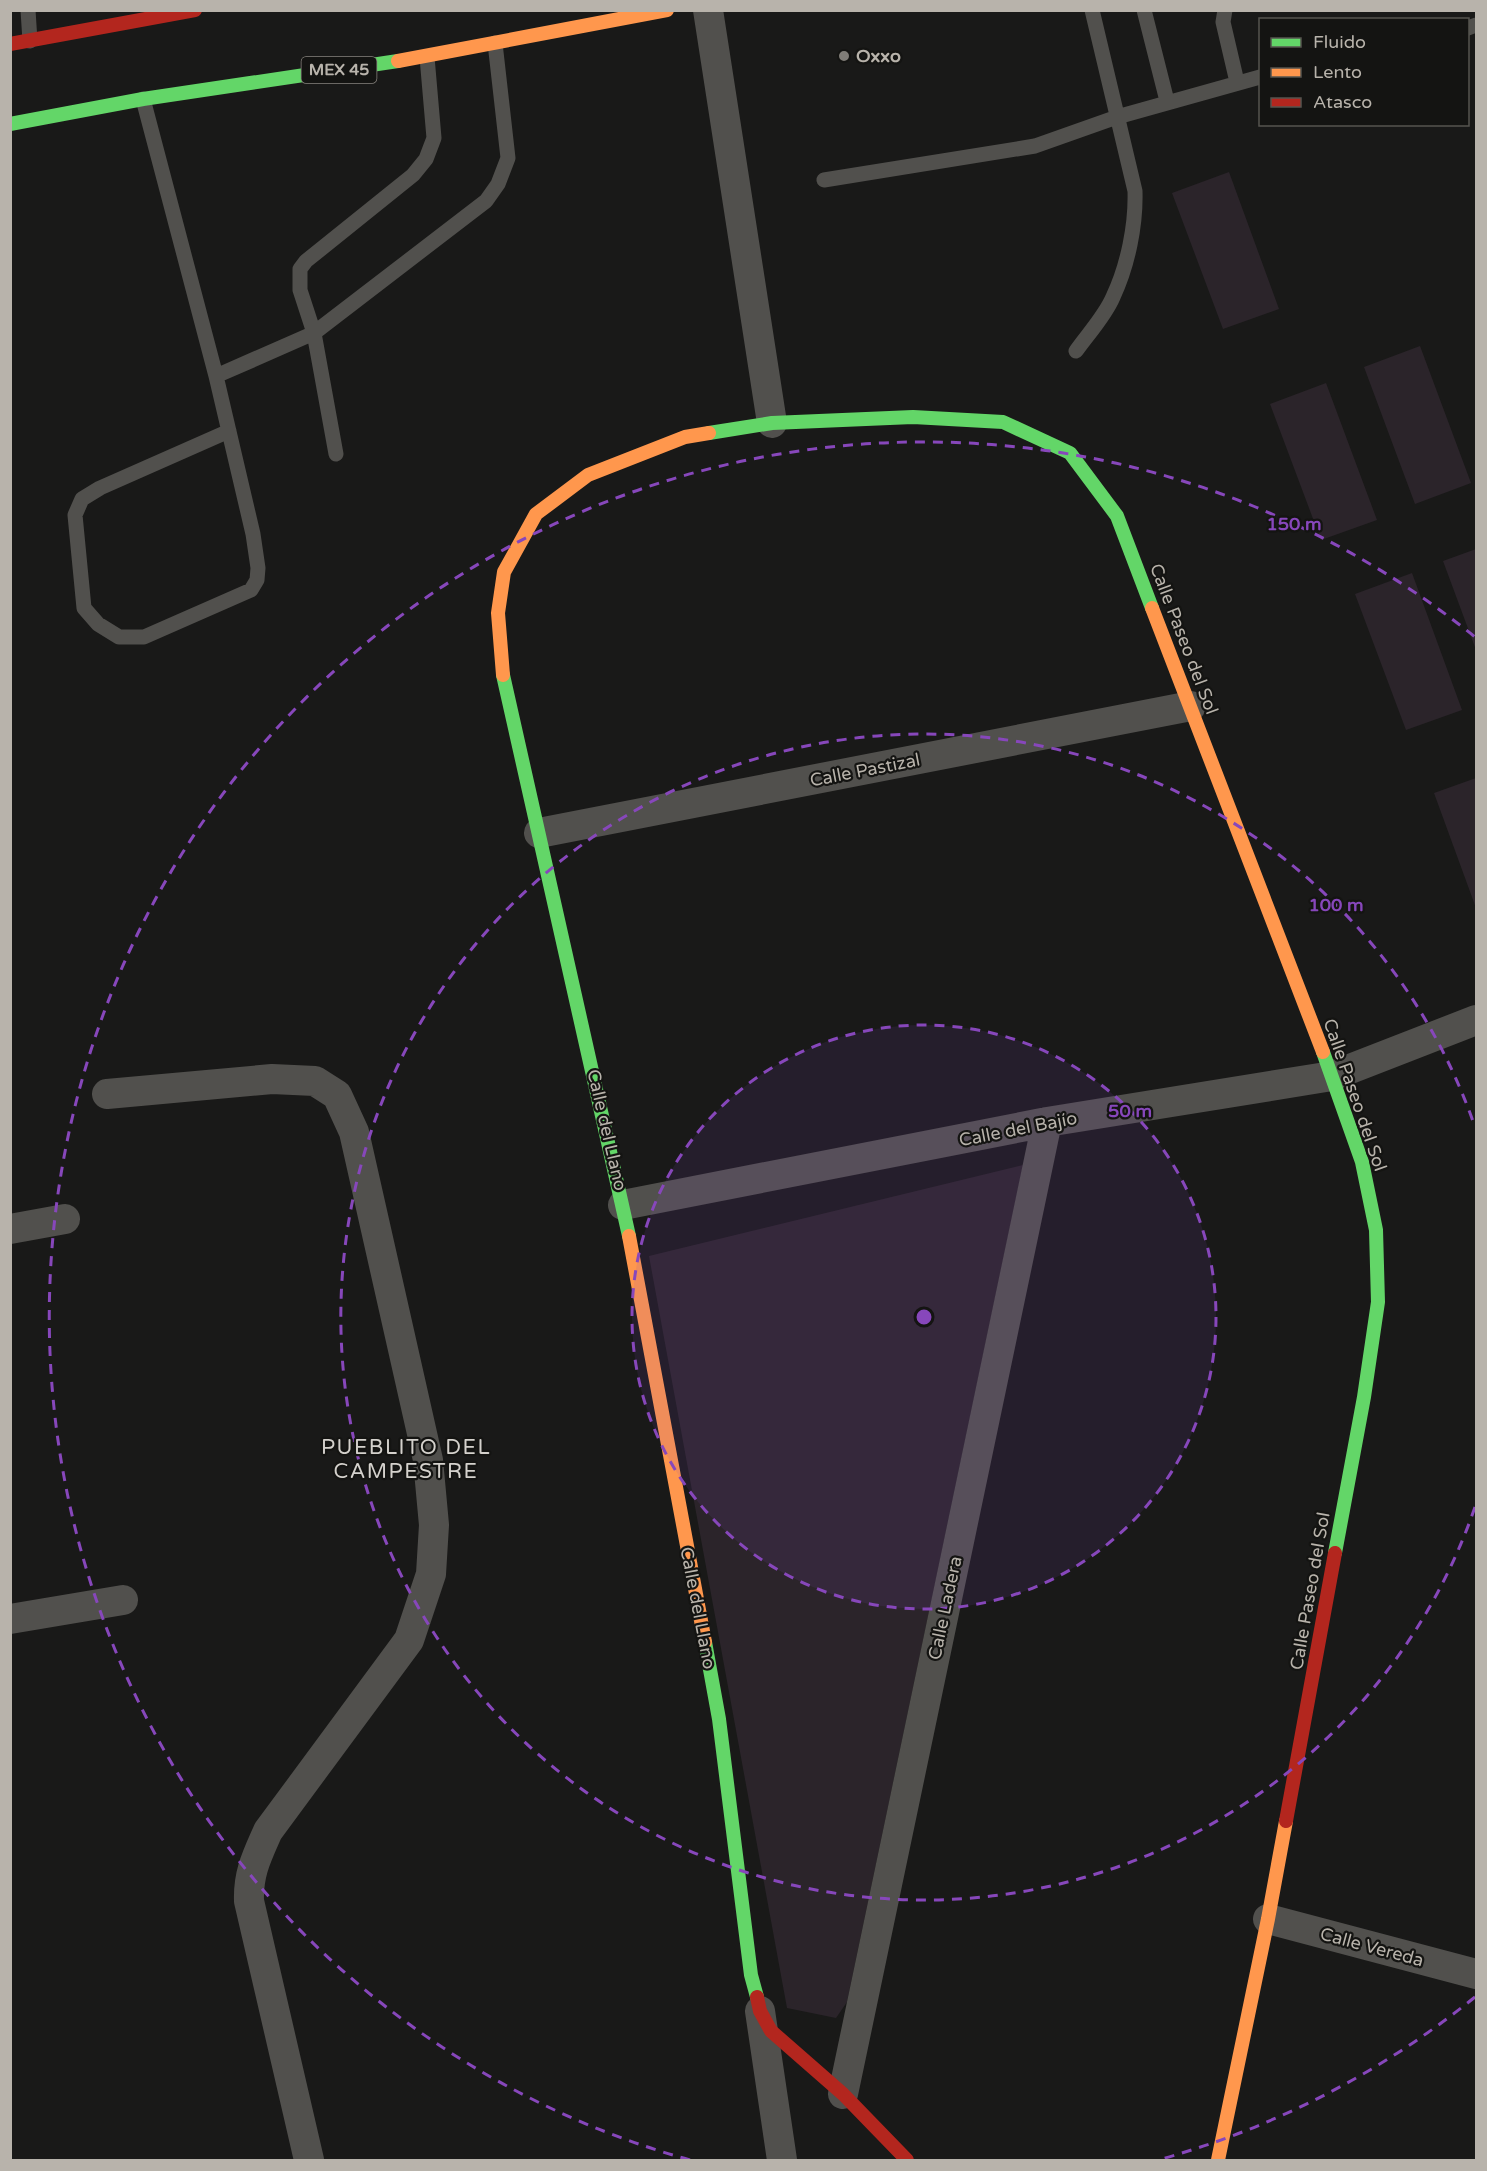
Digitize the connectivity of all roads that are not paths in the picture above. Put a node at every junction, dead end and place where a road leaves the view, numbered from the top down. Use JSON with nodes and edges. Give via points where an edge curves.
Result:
{"nodes":[{"id":1,"x":28,"y":10,"type":"edge"},
{"id":2,"x":195,"y":10,"type":"edge"},
{"id":3,"x":667,"y":10,"type":"edge"},
{"id":4,"x":708,"y":10,"type":"edge"},
{"id":5,"x":1092,"y":10,"type":"edge"},
{"id":6,"x":1144,"y":10,"type":"edge"},
{"id":7,"x":1225,"y":10,"type":"edge"},
{"id":8,"x":30,"y":40,"type":"junction"},
{"id":9,"x":495,"y":43,"type":"junction"},
{"id":10,"x":10,"y":44,"type":"edge"},
{"id":11,"x":427,"y":57,"type":"junction"},
{"id":12,"x":1259,"y":77,"type":"edge"},
{"id":13,"x":1237,"y":82,"type":"junction"},
{"id":14,"x":143,"y":99,"type":"junction"},
{"id":15,"x":1167,"y":101,"type":"junction"},
{"id":16,"x":1117,"y":117,"type":"junction"},
{"id":17,"x":10,"y":124,"type":"edge"},
{"id":18,"x":824,"y":180,"type":"dead end"},
{"id":19,"x":314,"y":333,"type":"junction"},
{"id":20,"x":1076,"y":351,"type":"dead end"},
{"id":21,"x":216,"y":376,"type":"junction"},
{"id":22,"x":772,"y":423,"type":"junction"},
{"id":23,"x":229,"y":430,"type":"junction"},
{"id":24,"x":336,"y":454,"type":"dead end"},
{"id":25,"x":1191,"y":706,"type":"junction"},
{"id":26,"x":539,"y":833,"type":"junction"},
{"id":27,"x":1476,"y":1020,"type":"edge"},
{"id":28,"x":1332,"y":1076,"type":"junction"},
{"id":29,"x":107,"y":1094,"type":"dead end"},
{"id":30,"x":1047,"y":1122,"type":"junction"},
{"id":31,"x":623,"y":1205,"type":"junction"},
{"id":32,"x":65,"y":1219,"type":"dead end"},
{"id":33,"x":10,"y":1229,"type":"edge"},
{"id":34,"x":123,"y":1600,"type":"dead end"},
{"id":35,"x":10,"y":1619,"type":"edge"},
{"id":36,"x":1268,"y":1918,"type":"junction"},
{"id":37,"x":1476,"y":1974,"type":"edge"},
{"id":38,"x":760,"y":2011,"type":"junction"},
{"id":39,"x":843,"y":2094,"type":"junction"},
{"id":40,"x":309,"y":2160,"type":"edge"},
{"id":41,"x":782,"y":2160,"type":"edge"},
{"id":42,"x":907,"y":2160,"type":"edge"},
{"id":43,"x":1218,"y":2160,"type":"edge"}],
"edges":[{"from":1,"to":8,"type":"lane"},
{"from":2,"to":8,"type":"street"},
{"from":3,"to":9,"type":"street","number":"MEX 45"},
{"from":4,"to":22,"type":"street"},
{"from":5,"to":16,"type":"lane"},
{"from":6,"to":15,"type":"lane"},
{"from":7,"to":13,"type":"lane","via":[[1223,22]]},
{"from":8,"to":10,"type":"street"},
{"from":9,"to":11,"type":"street","number":"MEX 45"},
{"from":9,"to":19,"type":"lane","via":[[507,158],[498,184],[486,201]]},
{"from":11,"to":14,"type":"street","number":"MEX 45"},
{"from":11,"to":19,"type":"lane","via":[[434,138],[426,159],[413,175],[300,269],[300,290]]},
{"from":12,"to":13,"type":"lane"},
{"from":13,"to":15,"type":"lane"},
{"from":14,"to":17,"type":"street","number":"MEX 45"},
{"from":14,"to":21,"type":"lane"},
{"from":15,"to":16,"type":"lane"},
{"from":16,"to":18,"type":"lane","via":[[1035,146]]},
{"from":16,"to":20,"type":"lane","via":[[1136,191],[1136,213],[1113,297]]},
{"from":19,"to":21,"type":"lane"},
{"from":19,"to":24,"type":"lane"},
{"from":21,"to":23,"type":"lane"},
{"from":22,"to":25,"type":"street","name":"Calle Paseo del Sol","via":[[913,417],[1003,422],[1070,453],[1118,516]]},
{"from":22,"to":26,"type":"street","name":"Calle del Llano","via":[[685,437],[588,475],[536,514],[504,572],[498,613],[502,671]]},
{"from":23,"to":23,"type":"lane","via":[[82,499],[75,515],[75,533],[84,608],[98,624],[119,637],[144,637],[251,590],[257,580],[254,534]]},
{"from":25,"to":26,"type":"street","name":"Calle Pastizal"},
{"from":25,"to":28,"type":"street","name":"Calle Paseo del Sol"},
{"from":26,"to":31,"type":"street","name":"Calle del Llano"},
{"from":27,"to":28,"type":"street","name":"Calle del Bajío"},
{"from":28,"to":30,"type":"street","name":"Calle del Bajío"},
{"from":28,"to":36,"type":"street","name":"Calle Paseo del Sol","via":[[1362,1162],[1376,1230],[1378,1302]]},
{"from":29,"to":40,"type":"street","via":[[272,1078],[315,1081],[337,1095],[354,1132],[428,1460],[434,1525],[431,1574],[408,1640],[268,1831],[249,1883],[249,1901]]},
{"from":30,"to":31,"type":"street","name":"Calle del Bajío"},
{"from":30,"to":39,"type":"street","name":"Calle Ladera"},
{"from":31,"to":38,"type":"street","name":"Calle del Llano","via":[[719,1719],[751,1975]]},
{"from":32,"to":33,"type":"street"},
{"from":34,"to":35,"type":"street"},
{"from":36,"to":37,"type":"street","name":"Calle Vereda"},
{"from":36,"to":43,"type":"street","name":"Calle Paseo del Sol"},
{"from":38,"to":39,"type":"street","name":"Calle del Llano","via":[[771,2031]]},
{"from":38,"to":41,"type":"street","name":"Calle del Llano"},
{"from":39,"to":42,"type":"street","name":"Calle del Llano"}]}
